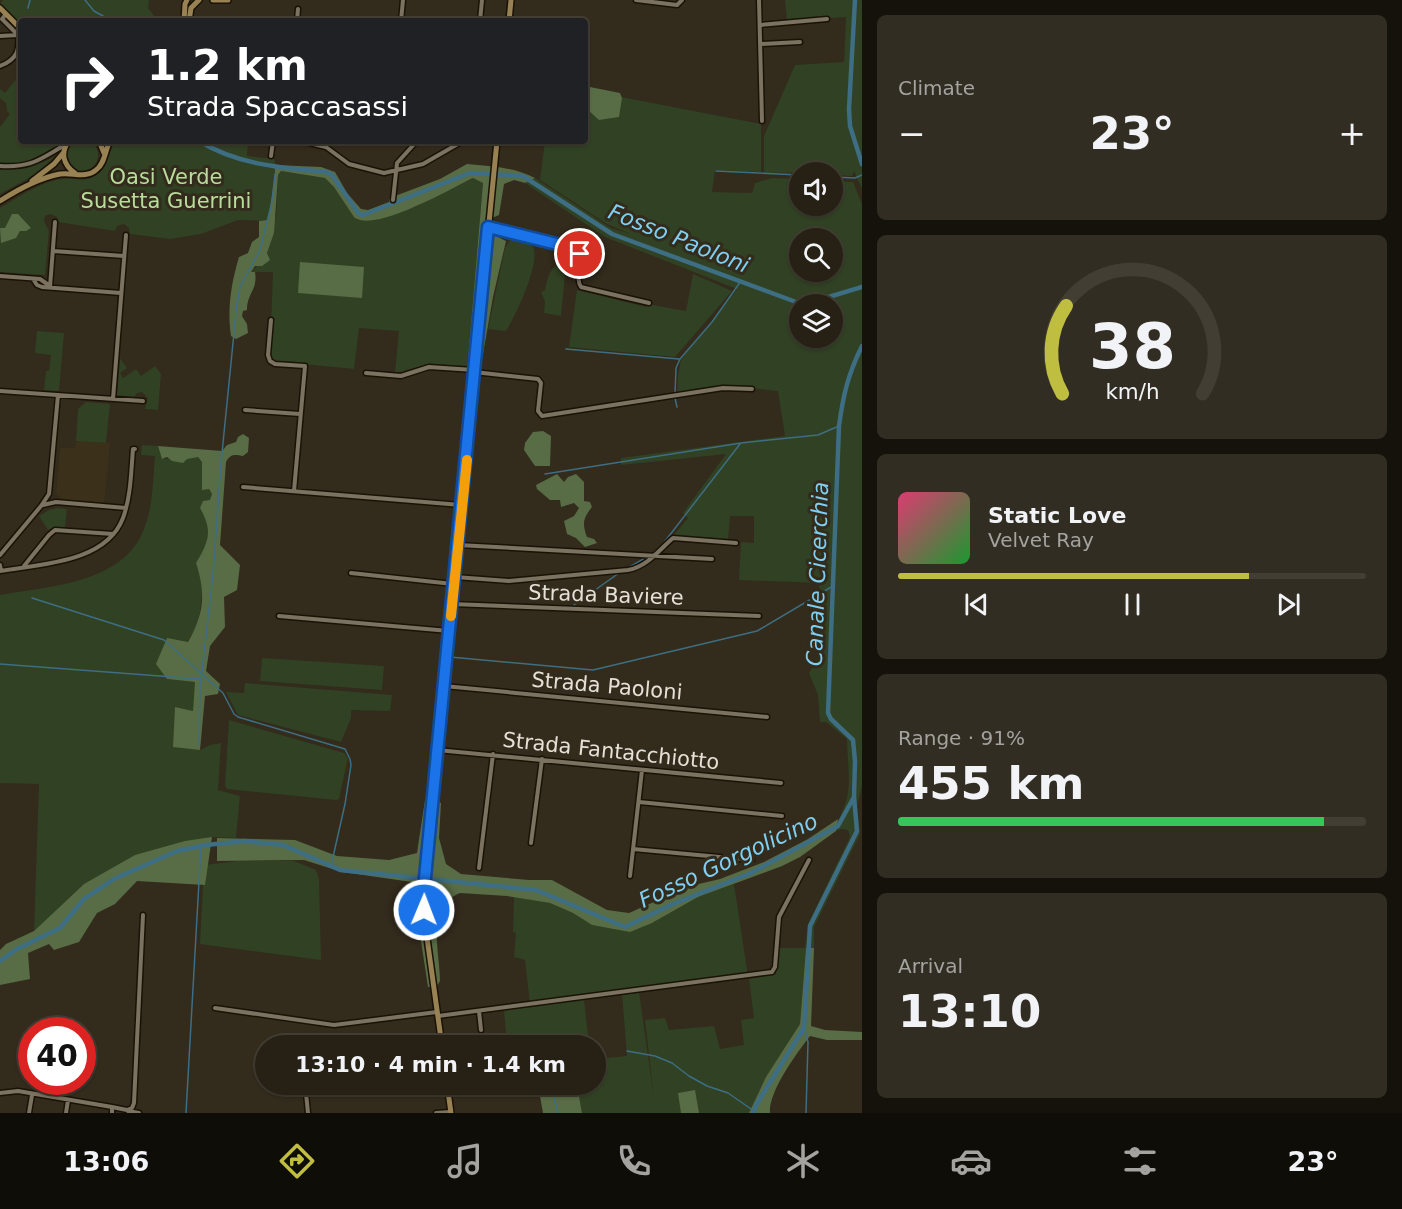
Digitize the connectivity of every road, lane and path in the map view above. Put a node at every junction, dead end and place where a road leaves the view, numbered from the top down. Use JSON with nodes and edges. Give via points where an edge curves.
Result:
{"nodes":[{"id":1,"x":187,"y":0,"type":"edge"},
{"id":2,"x":213,"y":0,"type":"edge"},
{"id":3,"x":228,"y":0,"type":"edge"},
{"id":4,"x":403,"y":0,"type":"edge"},
{"id":5,"x":482,"y":0,"type":"edge"},
{"id":6,"x":511,"y":0,"type":"edge"},
{"id":7,"x":636,"y":0,"type":"edge"},
{"id":8,"x":682,"y":0,"type":"edge"},
{"id":9,"x":759,"y":0,"type":"edge"},
{"id":10,"x":199,"y":1,"type":"edge"},
{"id":11,"x":0,"y":8,"type":"edge"},
{"id":12,"x":298,"y":9,"type":"dead end"},
{"id":13,"x":3,"y":17,"type":"edge"},
{"id":14,"x":184,"y":18,"type":"edge"},
{"id":15,"x":189,"y":18,"type":"edge"},
{"id":16,"x":297,"y":18,"type":"edge"},
{"id":17,"x":401,"y":18,"type":"edge"},
{"id":18,"x":480,"y":18,"type":"edge"},
{"id":19,"x":509,"y":18,"type":"edge"},
{"id":20,"x":827,"y":19,"type":"dead end"},
{"id":21,"x":760,"y":25,"type":"junction"},
{"id":22,"x":18,"y":30,"type":"edge"},
{"id":23,"x":18,"y":32,"type":"edge"},
{"id":24,"x":0,"y":36,"type":"edge"},
{"id":25,"x":800,"y":42,"type":"dead end"},
{"id":26,"x":18,"y":44,"type":"edge"},
{"id":27,"x":761,"y":44,"type":"junction"},
{"id":28,"x":0,"y":66,"type":"edge"},
{"id":29,"x":762,"y":121,"type":"dead end"},
{"id":30,"x":66,"y":144,"type":"edge"},
{"id":31,"x":68,"y":144,"type":"edge"},
{"id":32,"x":100,"y":144,"type":"edge"},
{"id":33,"x":109,"y":144,"type":"edge"},
{"id":34,"x":273,"y":144,"type":"edge"},
{"id":35,"x":314,"y":144,"type":"edge"},
{"id":36,"x":414,"y":144,"type":"edge"},
{"id":37,"x":458,"y":144,"type":"edge"},
{"id":38,"x":497,"y":144,"type":"edge"},
{"id":39,"x":64,"y":152,"type":"junction"},
{"id":40,"x":104,"y":154,"type":"junction"},
{"id":41,"x":271,"y":156,"type":"dead end"},
{"id":42,"x":0,"y":166,"type":"edge"},
{"id":43,"x":395,"y":172,"type":"junction"},
{"id":44,"x":76,"y":174,"type":"junction"},
{"id":45,"x":20,"y":190,"type":"junction"},
{"id":46,"x":393,"y":200,"type":"dead end"},
{"id":47,"x":0,"y":201,"type":"edge"},
{"id":48,"x":55,"y":222,"type":"dead end"},
{"id":49,"x":488,"y":227,"type":"junction"},
{"id":50,"x":126,"y":236,"type":"dead end"},
{"id":51,"x":53,"y":251,"type":"junction"},
{"id":52,"x":124,"y":256,"type":"junction"},
{"id":53,"x":0,"y":276,"type":"edge"},
{"id":54,"x":50,"y":287,"type":"junction"},
{"id":55,"x":121,"y":293,"type":"junction"},
{"id":56,"x":649,"y":303,"type":"dead end"},
{"id":57,"x":271,"y":320,"type":"dead end"},
{"id":58,"x":474,"y":371,"type":"junction"},
{"id":59,"x":366,"y":373,"type":"dead end"},
{"id":60,"x":752,"y":389,"type":"dead end"},
{"id":61,"x":0,"y":391,"type":"edge"},
{"id":62,"x":58,"y":395,"type":"junction"},
{"id":63,"x":113,"y":399,"type":"junction"},
{"id":64,"x":143,"y":402,"type":"dead end"},
{"id":65,"x":245,"y":410,"type":"dead end"},
{"id":66,"x":300,"y":414,"type":"junction"},
{"id":67,"x":135,"y":449,"type":"dead end"},
{"id":68,"x":243,"y":486,"type":"dead end"},
{"id":69,"x":51,"y":488,"type":"junction"},
{"id":70,"x":294,"y":491,"type":"junction"},
{"id":71,"x":62,"y":503,"type":"junction"},
{"id":72,"x":41,"y":506,"type":"junction"},
{"id":73,"x":462,"y":506,"type":"junction"},
{"id":74,"x":126,"y":508,"type":"junction"},
{"id":75,"x":113,"y":534,"type":"junction"},
{"id":76,"x":736,"y":543,"type":"dead end"},
{"id":77,"x":458,"y":545,"type":"junction"},
{"id":78,"x":0,"y":555,"type":"edge"},
{"id":79,"x":658,"y":555,"type":"junction"},
{"id":80,"x":712,"y":559,"type":"dead end"},
{"id":81,"x":0,"y":565,"type":"edge"},
{"id":82,"x":24,"y":567,"type":"junction"},
{"id":83,"x":1,"y":571,"type":"edge"},
{"id":84,"x":351,"y":573,"type":"dead end"},
{"id":85,"x":455,"y":580,"type":"junction"},
{"id":86,"x":452,"y":604,"type":"junction"},
{"id":87,"x":279,"y":616,"type":"dead end"},
{"id":88,"x":759,"y":616,"type":"dead end"},
{"id":89,"x":450,"y":631,"type":"junction"},
{"id":90,"x":444,"y":686,"type":"junction"},
{"id":91,"x":766,"y":717,"type":"dead end"},
{"id":92,"x":438,"y":750,"type":"junction"},
{"id":93,"x":493,"y":754,"type":"junction"},
{"id":94,"x":542,"y":759,"type":"junction"},
{"id":95,"x":642,"y":770,"type":"junction"},
{"id":96,"x":781,"y":783,"type":"dead end"},
{"id":97,"x":639,"y":802,"type":"junction"},
{"id":98,"x":782,"y":816,"type":"dead end"},
{"id":99,"x":531,"y":843,"type":"dead end"},
{"id":100,"x":633,"y":849,"type":"junction"},
{"id":101,"x":752,"y":860,"type":"dead end"},
{"id":102,"x":809,"y":860,"type":"dead end"},
{"id":103,"x":478,"y":868,"type":"dead end"},
{"id":104,"x":630,"y":876,"type":"dead end"},
{"id":105,"x":143,"y":915,"type":"dead end"},
{"id":106,"x":215,"y":1008,"type":"dead end"},
{"id":107,"x":479,"y":1011,"type":"junction"},
{"id":108,"x":437,"y":1014,"type":"junction"},
{"id":109,"x":481,"y":1030,"type":"dead end"},
{"id":110,"x":440,"y":1035,"type":"edge"},
{"id":111,"x":18,"y":1092,"type":"edge"},
{"id":112,"x":0,"y":1093,"type":"edge"},
{"id":113,"x":32,"y":1095,"type":"joint"},
{"id":114,"x":306,"y":1095,"type":"edge"},
{"id":115,"x":449,"y":1095,"type":"edge"},
{"id":116,"x":68,"y":1100,"type":"junction"},
{"id":117,"x":112,"y":1107,"type":"junction"},
{"id":118,"x":127,"y":1110,"type":"junction"},
{"id":119,"x":451,"y":1112,"type":"edge"},
{"id":120,"x":29,"y":1113,"type":"edge"},
{"id":121,"x":66,"y":1113,"type":"edge"},
{"id":122,"x":112,"y":1113,"type":"edge"},
{"id":123,"x":139,"y":1113,"type":"edge"},
{"id":124,"x":308,"y":1113,"type":"edge"},
{"id":125,"x":436,"y":1113,"type":"edge"}],
"edges":[{"from":1,"to":10,"type":"street"},
{"from":1,"to":14,"type":"street"},
{"from":2,"to":3,"type":"street"},
{"from":4,"to":17,"type":"street"},
{"from":5,"to":18,"type":"street"},
{"from":6,"to":19,"type":"street"},
{"from":7,"to":8,"type":"street","via":[[677,4]]},
{"from":9,"to":21,"type":"street"},
{"from":10,"to":15,"type":"street","via":[[191,8]]},
{"from":11,"to":13,"type":"street"},
{"from":12,"to":16,"type":"street"},
{"from":13,"to":22,"type":"street"},
{"from":20,"to":21,"type":"street"},
{"from":21,"to":27,"type":"street"},
{"from":23,"to":24,"type":"street"},
{"from":25,"to":27,"type":"street"},
{"from":26,"to":28,"type":"street","via":[[16,55]]},
{"from":27,"to":29,"type":"street"},
{"from":30,"to":42,"type":"street","via":[[39,161]]},
{"from":31,"to":39,"type":"street"},
{"from":32,"to":40,"type":"street"},
{"from":33,"to":40,"type":"street"},
{"from":34,"to":41,"type":"street"},
{"from":35,"to":43,"type":"street","via":[[326,147],[358,168]]},
{"from":36,"to":43,"type":"street","via":[[400,157]]},
{"from":37,"to":43,"type":"street","via":[[432,160]]},
{"from":38,"to":49,"type":"street"},
{"from":39,"to":44,"type":"street","via":[[66,165]]},
{"from":39,"to":45,"type":"street","via":[[49,169]]},
{"from":40,"to":44,"type":"street","via":[[95,171]]},
{"from":43,"to":46,"type":"street"},
{"from":44,"to":45,"type":"street","via":[[61,174]]},
{"from":45,"to":47,"type":"street"},
{"from":48,"to":51,"type":"street"},
{"from":49,"to":56,"type":"street","via":[[574,249],[581,257],[581,287]]},
{"from":49,"to":58,"type":"street"},
{"from":50,"to":52,"type":"street"},
{"from":51,"to":52,"type":"street"},
{"from":51,"to":54,"type":"street"},
{"from":52,"to":55,"type":"street"},
{"from":53,"to":54,"type":"street","via":[[33,279],[39,286]]},
{"from":54,"to":55,"type":"street"},
{"from":55,"to":63,"type":"street"},
{"from":57,"to":66,"type":"street","via":[[270,361],[305,366]]},
{"from":58,"to":59,"type":"street","via":[[429,367],[401,376]]},
{"from":58,"to":60,"type":"street","via":[[538,379],[538,411],[542,416],[725,387]]},
{"from":58,"to":73,"type":"street"},
{"from":61,"to":62,"type":"street"},
{"from":62,"to":63,"type":"street"},
{"from":62,"to":69,"type":"street"},
{"from":63,"to":64,"type":"street"},
{"from":65,"to":66,"type":"street"},
{"from":66,"to":70,"type":"street"},
{"from":67,"to":74,"type":"street"},
{"from":68,"to":70,"type":"street"},
{"from":69,"to":71,"type":"street"},
{"from":69,"to":72,"type":"street"},
{"from":70,"to":73,"type":"street"},
{"from":71,"to":72,"type":"street"},
{"from":71,"to":74,"type":"street"},
{"from":72,"to":78,"type":"street"},
{"from":73,"to":77,"type":"street"},
{"from":74,"to":75,"type":"street"},
{"from":75,"to":82,"type":"street","via":[[86,553]]},
{"from":75,"to":82,"type":"street","via":[[55,530]]},
{"from":76,"to":79,"type":"street","via":[[675,538]]},
{"from":77,"to":79,"type":"street"},
{"from":77,"to":85,"type":"street"},
{"from":79,"to":80,"type":"street"},
{"from":79,"to":85,"type":"street","via":[[636,568],[619,571],[506,581]]},
{"from":81,"to":83,"type":"street"},
{"from":82,"to":83,"type":"street"},
{"from":84,"to":85,"type":"street"},
{"from":85,"to":86,"type":"street"},
{"from":86,"to":88,"type":"street","name":"Strada Baviere"},
{"from":86,"to":89,"type":"street"},
{"from":87,"to":89,"type":"street"},
{"from":89,"to":90,"type":"street"},
{"from":90,"to":91,"type":"street","name":"Strada Paoloni"},
{"from":90,"to":92,"type":"street"},
{"from":92,"to":93,"type":"street","name":"Strada Fantacchiotto"},
{"from":92,"to":108,"type":"street","via":[[425,878]]},
{"from":93,"to":94,"type":"street","name":"Strada Fantacchiotto"},
{"from":93,"to":103,"type":"street"},
{"from":94,"to":95,"type":"street","name":"Strada Fantacchiotto"},
{"from":94,"to":99,"type":"street"},
{"from":95,"to":96,"type":"street","name":"Strada Fantacchiotto"},
{"from":95,"to":97,"type":"street"},
{"from":97,"to":98,"type":"street"},
{"from":97,"to":100,"type":"street"},
{"from":100,"to":101,"type":"street"},
{"from":100,"to":104,"type":"street"},
{"from":102,"to":107,"type":"street","via":[[778,917],[772,972]]},
{"from":105,"to":118,"type":"street","via":[[134,1103]]},
{"from":106,"to":108,"type":"street","via":[[334,1025]]},
{"from":107,"to":108,"type":"street"},
{"from":107,"to":109,"type":"street"},
{"from":108,"to":110,"type":"street"},
{"from":111,"to":112,"type":"street"},
{"from":113,"to":116,"type":"street"},
{"from":113,"to":120,"type":"street"},
{"from":114,"to":124,"type":"street"},
{"from":115,"to":119,"type":"street"},
{"from":116,"to":117,"type":"street"},
{"from":116,"to":121,"type":"street"},
{"from":117,"to":118,"type":"street"},
{"from":117,"to":122,"type":"street"},
{"from":118,"to":123,"type":"street"},
{"from":119,"to":125,"type":"street"}]}
